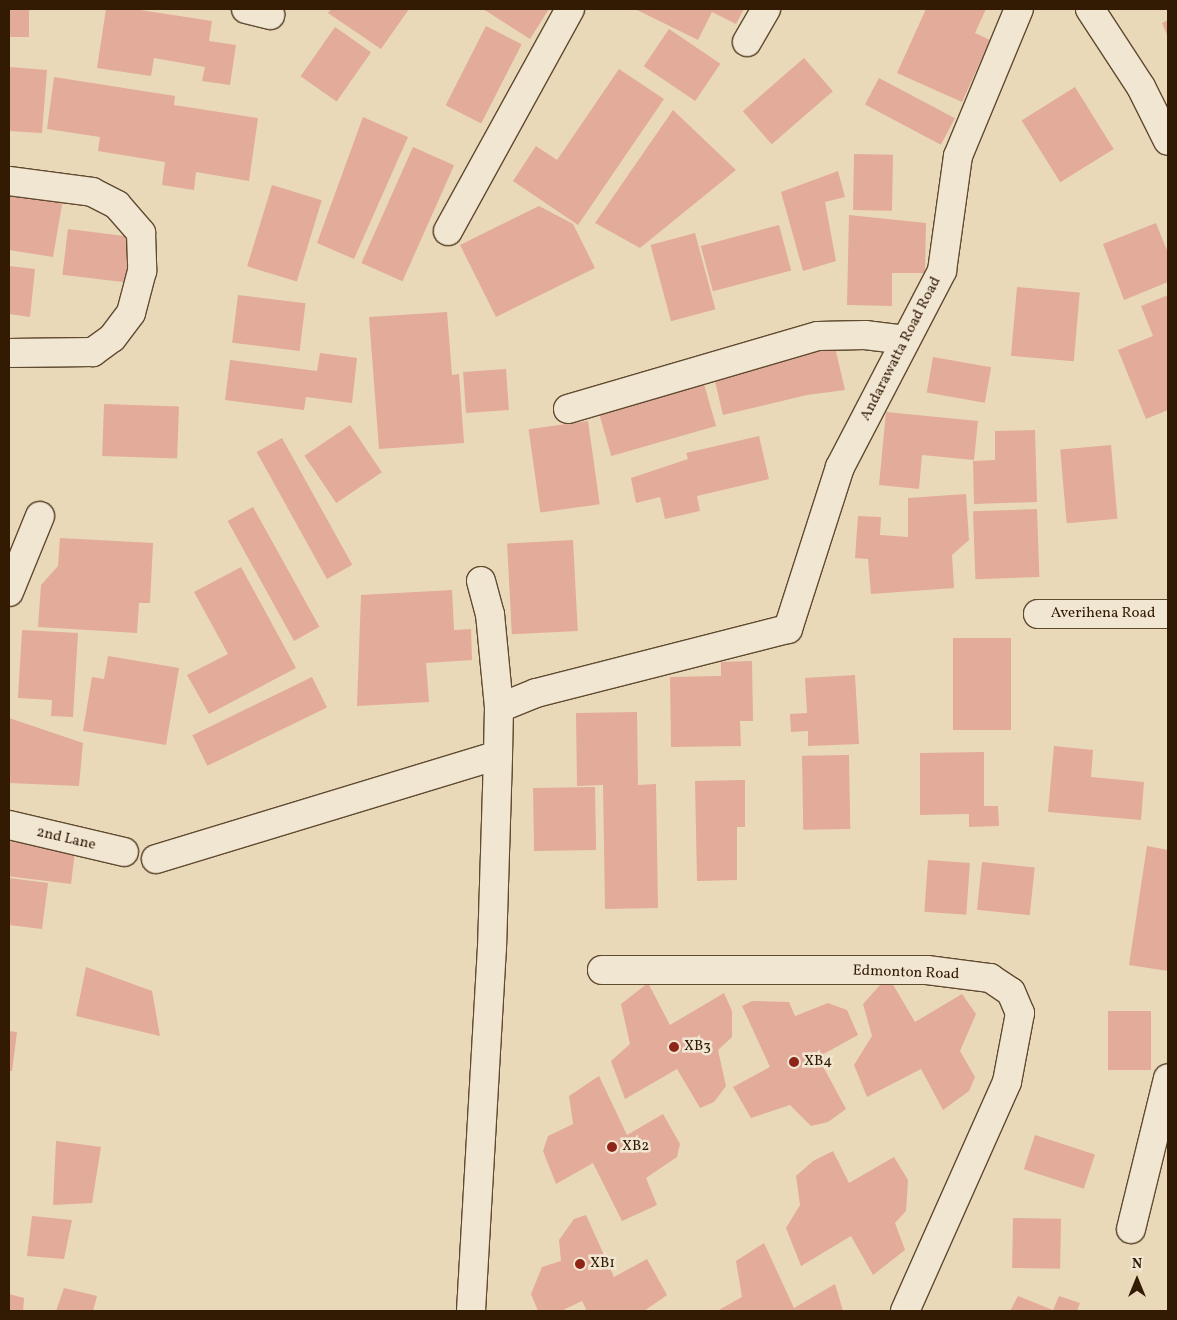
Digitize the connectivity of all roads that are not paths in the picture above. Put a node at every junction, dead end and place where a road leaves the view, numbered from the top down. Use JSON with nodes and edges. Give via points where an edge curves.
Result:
{"nodes":[{"id":1,"x":570,"y":9,"type":"edge"},
{"id":2,"x":766,"y":9,"type":"edge"},
{"id":3,"x":1019,"y":9,"type":"edge"},
{"id":4,"x":1090,"y":9,"type":"edge"},
{"id":5,"x":747,"y":42,"type":"dead end"},
{"id":6,"x":1168,"y":141,"type":"edge"},
{"id":7,"x":9,"y":181,"type":"edge"},
{"id":8,"x":448,"y":231,"type":"dead end"},
{"id":9,"x":906,"y":340,"type":"junction"},
{"id":10,"x":9,"y":353,"type":"edge"},
{"id":11,"x":568,"y":409,"type":"dead end"},
{"id":12,"x":40,"y":516,"type":"dead end"},
{"id":13,"x":480,"y":581,"type":"dead end"},
{"id":14,"x":9,"y":592,"type":"edge"},
{"id":15,"x":1038,"y":614,"type":"dead end"},
{"id":16,"x":1168,"y":614,"type":"edge"},
{"id":17,"x":499,"y":708,"type":"junction"},
{"id":18,"x":498,"y":755,"type":"junction"},
{"id":19,"x":9,"y":825,"type":"edge"},
{"id":20,"x":124,"y":852,"type":"dead end"},
{"id":21,"x":156,"y":859,"type":"dead end"},
{"id":22,"x":602,"y":970,"type":"dead end"},
{"id":23,"x":1168,"y":1078,"type":"edge"},
{"id":24,"x":1131,"y":1229,"type":"dead end"},
{"id":25,"x":472,"y":1311,"type":"edge"},
{"id":26,"x":905,"y":1311,"type":"edge"}],
"edges":[{"from":1,"to":8,"type":"street"},
{"from":2,"to":5,"type":"street"},
{"from":3,"to":9,"type":"street","name":"Andarawatta Road Road","via":[[958,156],[942,271]]},
{"from":4,"to":6,"type":"street","via":[[1141,87]]},
{"from":7,"to":10,"type":"street","via":[[92,192],[117,205],[141,233],[142,271],[131,313],[112,338],[93,352]]},
{"from":9,"to":11,"type":"street","via":[[865,335],[818,336]]},
{"from":9,"to":17,"type":"street","name":"Andarawatta Road Road","via":[[840,467],[788,629],[536,693]]},
{"from":12,"to":14,"type":"street"},
{"from":13,"to":17,"type":"street","via":[[490,614]]},
{"from":15,"to":16,"type":"street","name":"Averihena Road"},
{"from":17,"to":18,"type":"street"},
{"from":18,"to":21,"type":"street"},
{"from":18,"to":25,"type":"street","via":[[492,948]]},
{"from":19,"to":20,"type":"street","name":"2nd Lane"},
{"from":22,"to":26,"type":"street","name":"Edmonton Road","via":[[928,970],[990,978],[1011,992],[1020,1013],[1007,1082]]},
{"from":23,"to":24,"type":"street"}]}
